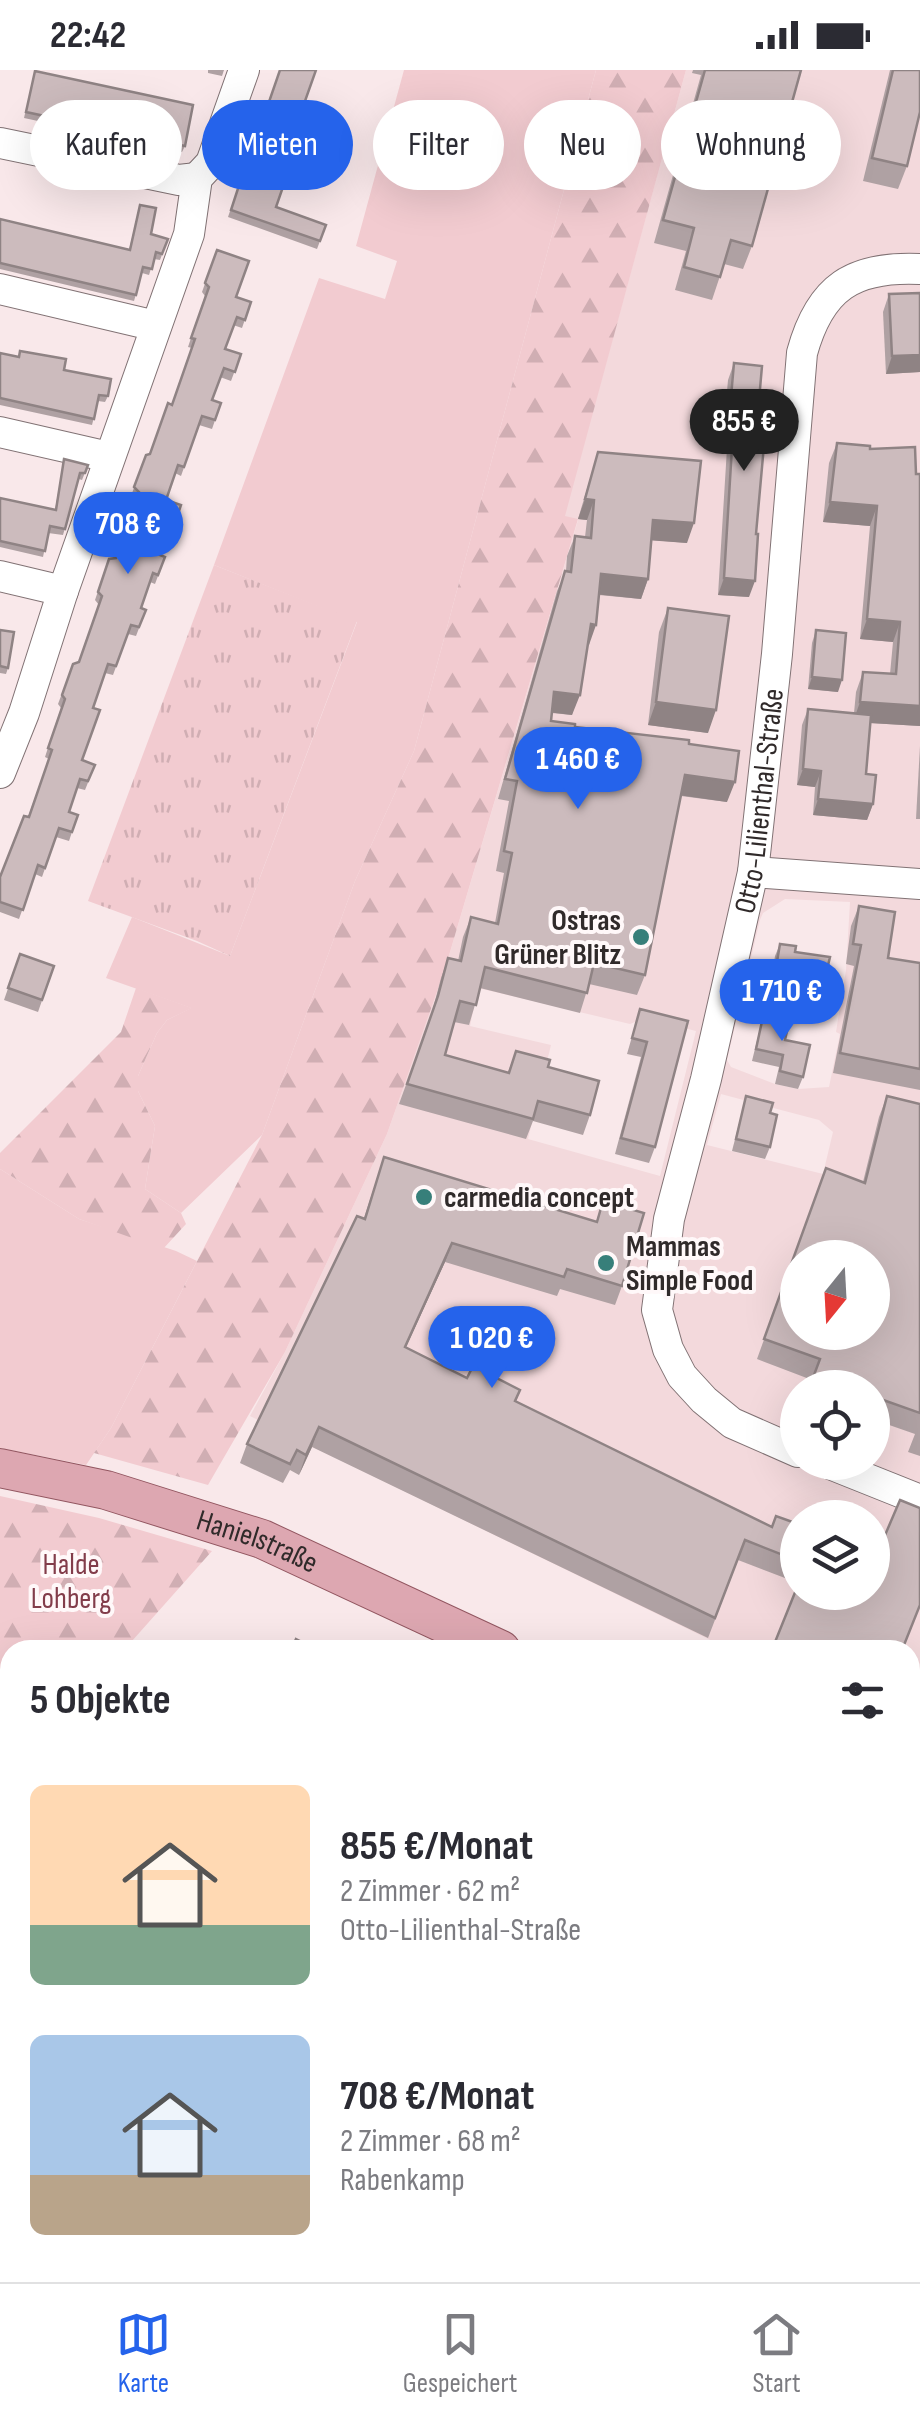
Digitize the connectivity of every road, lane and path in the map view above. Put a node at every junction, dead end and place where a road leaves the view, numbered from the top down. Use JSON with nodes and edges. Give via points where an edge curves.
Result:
{"nodes":[{"id":1,"x":244,"y":70,"type":"edge"},
{"id":2,"x":0,"y":142,"type":"edge"},
{"id":3,"x":197,"y":178,"type":"junction"},
{"id":4,"x":920,"y":269,"type":"edge"},
{"id":5,"x":0,"y":289,"type":"edge"},
{"id":6,"x":156,"y":326,"type":"junction"},
{"id":7,"x":0,"y":432,"type":"edge"},
{"id":8,"x":109,"y":457,"type":"junction"},
{"id":9,"x":0,"y":576,"type":"edge"},
{"id":10,"x":63,"y":590,"type":"junction"},
{"id":11,"x":12,"y":710,"type":"edge"},
{"id":12,"x":0,"y":773,"type":"edge"},
{"id":13,"x":752,"y":872,"type":"junction"},
{"id":14,"x":920,"y":884,"type":"edge"},
{"id":15,"x":780,"y":1444,"type":"edge"},
{"id":16,"x":0,"y":1468,"type":"edge"},
{"id":17,"x":870,"y":1480,"type":"edge"},
{"id":18,"x":920,"y":1500,"type":"edge"},
{"id":19,"x":479,"y":1640,"type":"edge"}],
"edges":[{"from":1,"to":3,"type":"street","via":[[211,163]]},
{"from":2,"to":3,"type":"street","via":[[180,180]]},
{"from":3,"to":6,"type":"street","via":[[189,234]]},
{"from":4,"to":13,"type":"street","name":"Otto-Lilienthal-Straße","via":[[878,269],[849,280],[810,322]]},
{"from":5,"to":6,"type":"street"},
{"from":6,"to":8,"type":"street"},
{"from":7,"to":8,"type":"street"},
{"from":8,"to":10,"type":"street"},
{"from":9,"to":10,"type":"street"},
{"from":10,"to":11,"type":"street"},
{"from":11,"to":12,"type":"street"},
{"from":13,"to":14,"type":"street"},
{"from":13,"to":15,"type":"street","name":"Otto-Lilienthal-Straße","via":[[669,1219],[657,1310],[682,1376],[704,1400],[732,1423]]},
{"from":16,"to":19,"type":"main road","name":"Hanielstraße","via":[[106,1490],[262,1539]]},
{"from":17,"to":18,"type":"street"}]}
